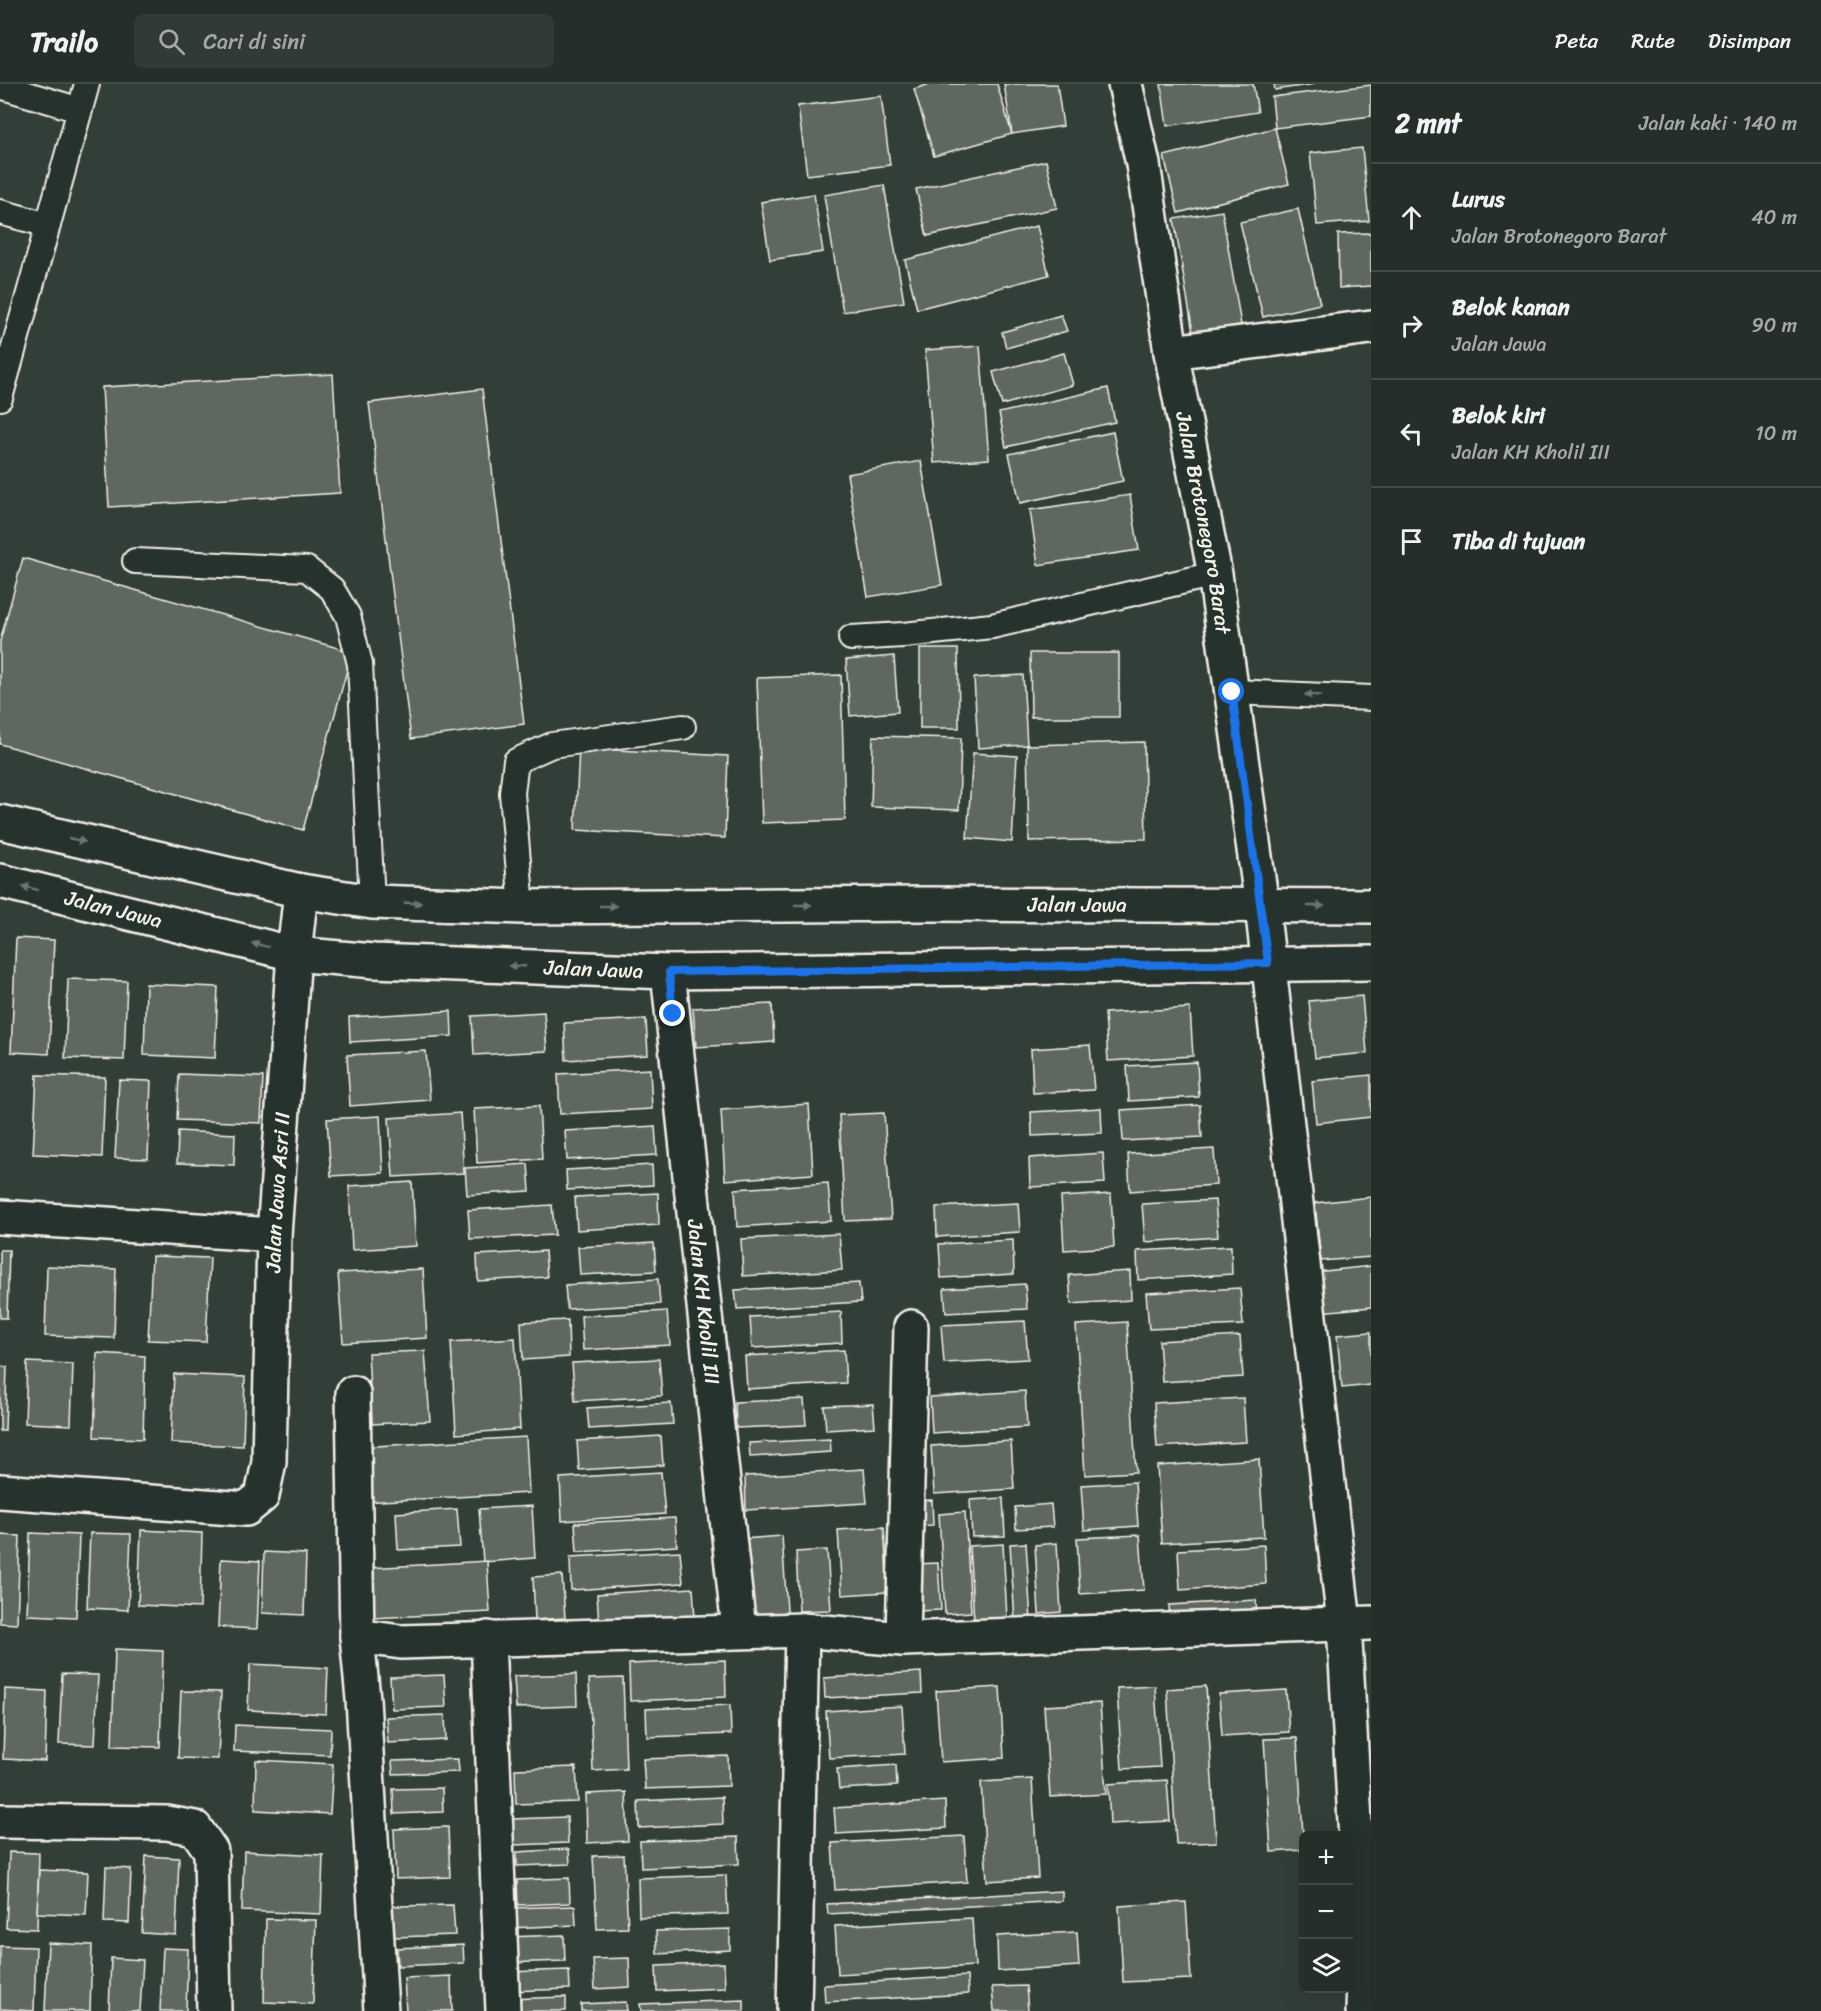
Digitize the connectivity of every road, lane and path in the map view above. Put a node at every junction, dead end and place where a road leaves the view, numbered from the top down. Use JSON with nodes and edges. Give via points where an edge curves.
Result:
{"nodes":[{"id":1,"x":87,"y":84,"type":"edge"},
{"id":2,"x":1125,"y":84,"type":"edge"},
{"id":3,"x":0,"y":86,"type":"edge"},
{"id":4,"x":80,"y":110,"type":"junction"},
{"id":5,"x":0,"y":212,"type":"edge"},
{"id":6,"x":48,"y":225,"type":"junction"},
{"id":7,"x":1371,"y":327,"type":"edge"},
{"id":8,"x":8,"y":336,"type":"edge"},
{"id":9,"x":1172,"y":352,"type":"junction"},
{"id":10,"x":0,"y":398,"type":"edge"},
{"id":11,"x":135,"y":561,"type":"dead end"},
{"id":12,"x":1215,"y":574,"type":"junction"},
{"id":13,"x":851,"y":638,"type":"dead end"},
{"id":14,"x":1232,"y":692,"type":"junction"},
{"id":15,"x":1371,"y":698,"type":"edge"},
{"id":16,"x":683,"y":727,"type":"dead end"},
{"id":17,"x":0,"y":822,"type":"edge"},
{"id":18,"x":0,"y":881,"type":"edge"},
{"id":19,"x":301,"y":891,"type":"junction"},
{"id":20,"x":372,"y":902,"type":"junction"},
{"id":21,"x":1262,"y":906,"type":"junction"},
{"id":22,"x":1371,"y":906,"type":"edge"},
{"id":23,"x":522,"y":907,"type":"junction"},
{"id":24,"x":294,"y":954,"type":"junction"},
{"id":25,"x":1268,"y":963,"type":"junction"},
{"id":26,"x":1371,"y":963,"type":"edge"},
{"id":27,"x":669,"y":972,"type":"junction"},
{"id":28,"x":0,"y":1217,"type":"edge"},
{"id":29,"x":274,"y":1234,"type":"junction"},
{"id":30,"x":911,"y":1327,"type":"dead end"},
{"id":31,"x":353,"y":1393,"type":"dead end"},
{"id":32,"x":0,"y":1491,"type":"edge"},
{"id":33,"x":1357,"y":1623,"type":"edge"},
{"id":34,"x":739,"y":1630,"type":"junction"},
{"id":35,"x":802,"y":1630,"type":"junction"},
{"id":36,"x":357,"y":1636,"type":"junction"},
{"id":37,"x":488,"y":1638,"type":"junction"},
{"id":38,"x":903,"y":1639,"type":"junction"},
{"id":39,"x":0,"y":1821,"type":"edge"},
{"id":40,"x":1366,"y":1993,"type":"edge"},
{"id":41,"x":213,"y":2011,"type":"edge"},
{"id":42,"x":381,"y":2011,"type":"edge"},
{"id":43,"x":503,"y":2011,"type":"edge"},
{"id":44,"x":794,"y":2011,"type":"edge"}],
"edges":[{"from":1,"to":4,"type":"lane"},
{"from":2,"to":9,"type":"street","name":"Jalan Brotonegoro Barat","via":[[1143,164]]},
{"from":3,"to":4,"type":"lane"},
{"from":4,"to":6,"type":"lane"},
{"from":5,"to":6,"type":"lane"},
{"from":6,"to":8,"type":"lane"},
{"from":7,"to":9,"type":"street"},
{"from":8,"to":10,"type":"lane"},
{"from":9,"to":12,"type":"street","name":"Jalan Brotonegoro Barat"},
{"from":11,"to":20,"type":"lane","via":[[308,569],[332,590],[348,616],[360,664]]},
{"from":12,"to":13,"type":"lane","via":[[992,626]]},
{"from":12,"to":14,"type":"street","name":"Jalan Brotonegoro Barat"},
{"from":15,"to":14,"type":"lane","one_way":true},
{"from":14,"to":21,"type":"street","name":"Jalan Brotonegoro Barat"},
{"from":16,"to":23,"type":"lane","via":[[552,745],[516,761],[512,793]]},
{"from":17,"to":19,"type":"street","name":"Jalan Jawa","one_way":true},
{"from":24,"to":18,"type":"street","name":"Jalan Jawa","one_way":true},
{"from":19,"to":20,"type":"street","name":"Jalan Jawa"},
{"from":19,"to":24,"type":"street","name":"Jalan Jawa Asri II"},
{"from":20,"to":23,"type":"street","name":"Jalan Jawa","one_way":true},
{"from":21,"to":22,"type":"street","name":"Jalan Jawa","one_way":true},
{"from":23,"to":21,"type":"street","name":"Jalan Jawa","one_way":true},
{"from":21,"to":25,"type":"street","name":"Jalan Brotonegoro Barat"},
{"from":27,"to":24,"type":"street","name":"Jalan Jawa","one_way":true,"via":[[374,961]]},
{"from":24,"to":29,"type":"street","name":"Jalan Jawa Asri II"},
{"from":25,"to":26,"type":"street","name":"Jalan Jawa"},
{"from":25,"to":27,"type":"street","name":"Jalan Jawa"},
{"from":25,"to":33,"type":"street","name":"Jalan Brotonegoro Barat"},
{"from":27,"to":34,"type":"street","name":"Jalan KH Kholil III"},
{"from":28,"to":29,"type":"street"},
{"from":29,"to":32,"type":"street","name":"Jalan Jawa Asri II","via":[[269,1462],[262,1496],[246,1509]]},
{"from":30,"to":38,"type":"street"},
{"from":31,"to":36,"type":"street"},
{"from":33,"to":38,"type":"street"},
{"from":33,"to":40,"type":"street","name":"Jalan Brotonegoro Barat"},
{"from":34,"to":35,"type":"street"},
{"from":34,"to":37,"type":"street"},
{"from":35,"to":38,"type":"street"},
{"from":35,"to":44,"type":"street"},
{"from":36,"to":37,"type":"street","via":[[401,1642]]},
{"from":36,"to":42,"type":"street"},
{"from":37,"to":43,"type":"street"},
{"from":39,"to":41,"type":"street","via":[[167,1822],[195,1828],[212,1851]]}]}
